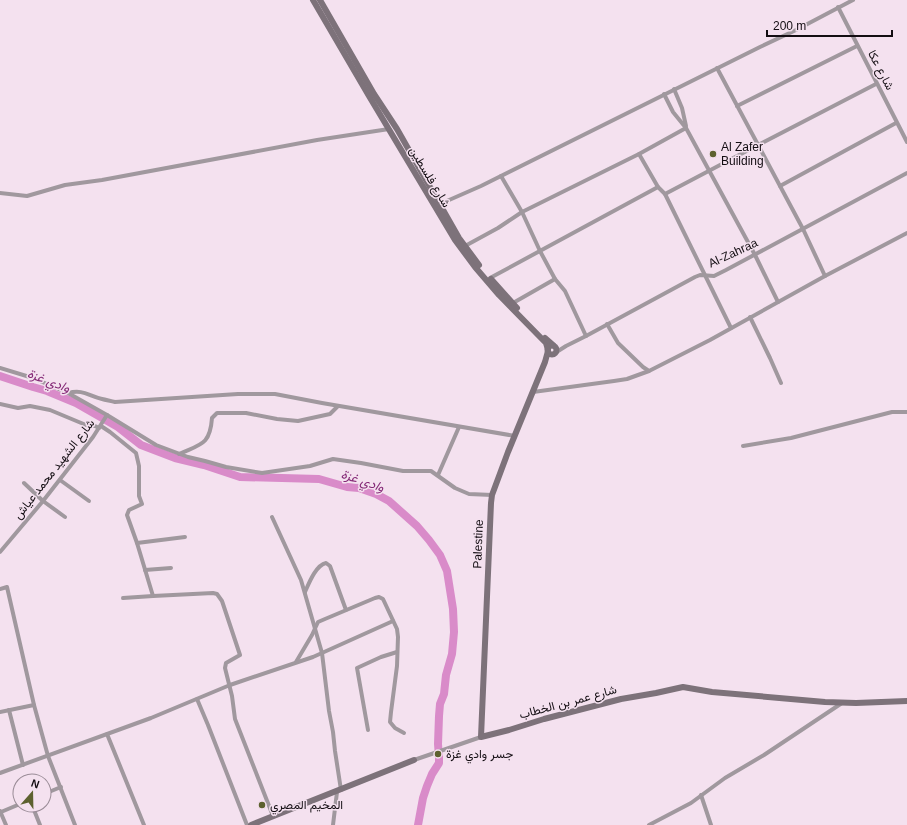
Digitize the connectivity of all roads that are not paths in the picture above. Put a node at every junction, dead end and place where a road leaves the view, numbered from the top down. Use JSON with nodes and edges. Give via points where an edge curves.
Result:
{"nodes":[{"id":1,"x":313,"y":0,"type":"edge"},
{"id":2,"x":320,"y":0,"type":"edge"},
{"id":3,"x":853,"y":0,"type":"edge"},
{"id":4,"x":838,"y":7,"type":"junction"},
{"id":5,"x":857,"y":46,"type":"junction"},
{"id":6,"x":717,"y":68,"type":"junction"},
{"id":7,"x":876,"y":84,"type":"junction"},
{"id":8,"x":674,"y":89,"type":"junction"},
{"id":9,"x":664,"y":94,"type":"junction"},
{"id":10,"x":737,"y":106,"type":"junction"},
{"id":11,"x":896,"y":123,"type":"junction"},
{"id":12,"x":686,"y":128,"type":"junction"},
{"id":13,"x":389,"y":129,"type":"junction"},
{"id":14,"x":907,"y":142,"type":"edge"},
{"id":15,"x":758,"y":145,"type":"junction"},
{"id":16,"x":639,"y":154,"type":"junction"},
{"id":17,"x":709,"y":170,"type":"junction"},
{"id":18,"x":907,"y":173,"type":"edge"},
{"id":19,"x":501,"y":176,"type":"junction"},
{"id":20,"x":780,"y":186,"type":"junction"},
{"id":21,"x":658,"y":187,"type":"junction"},
{"id":22,"x":0,"y":193,"type":"edge"},
{"id":23,"x":665,"y":194,"type":"junction"},
{"id":24,"x":440,"y":204,"type":"junction"},
{"id":25,"x":522,"y":212,"type":"junction"},
{"id":26,"x":803,"y":229,"type":"junction"},
{"id":27,"x":907,"y":232,"type":"edge"},
{"id":28,"x":465,"y":246,"type":"junction"},
{"id":29,"x":540,"y":251,"type":"junction"},
{"id":30,"x":755,"y":254,"type":"junction"},
{"id":31,"x":705,"y":276,"type":"junction"},
{"id":32,"x":825,"y":276,"type":"junction"},
{"id":33,"x":490,"y":278,"type":"junction"},
{"id":34,"x":555,"y":279,"type":"junction"},
{"id":35,"x":778,"y":302,"type":"junction"},
{"id":36,"x":513,"y":303,"type":"junction"},
{"id":37,"x":750,"y":317,"type":"junction"},
{"id":38,"x":607,"y":324,"type":"junction"},
{"id":39,"x":731,"y":328,"type":"junction"},
{"id":40,"x":586,"y":336,"type":"junction"},
{"id":41,"x":552,"y":350,"type":"junction"},
{"id":42,"x":0,"y":368,"type":"edge"},
{"id":43,"x":649,"y":371,"type":"junction"},
{"id":44,"x":781,"y":383,"type":"dead end"},
{"id":45,"x":533,"y":392,"type":"junction"},
{"id":46,"x":68,"y":393,"type":"junction"},
{"id":47,"x":0,"y":404,"type":"edge"},
{"id":48,"x":338,"y":406,"type":"junction"},
{"id":49,"x":907,"y":412,"type":"edge"},
{"id":50,"x":103,"y":422,"type":"junction"},
{"id":51,"x":459,"y":427,"type":"junction"},
{"id":52,"x":515,"y":436,"type":"junction"},
{"id":53,"x":743,"y":446,"type":"dead end"},
{"id":54,"x":179,"y":454,"type":"junction"},
{"id":55,"x":438,"y":475,"type":"dead end"},
{"id":56,"x":60,"y":480,"type":"junction"},
{"id":57,"x":24,"y":483,"type":"dead end"},
{"id":58,"x":492,"y":495,"type":"junction"},
{"id":59,"x":44,"y":501,"type":"junction"},
{"id":60,"x":89,"y":502,"type":"dead end"},
{"id":61,"x":65,"y":517,"type":"dead end"},
{"id":62,"x":272,"y":517,"type":"dead end"},
{"id":63,"x":185,"y":537,"type":"dead end"},
{"id":64,"x":137,"y":543,"type":"junction"},
{"id":65,"x":0,"y":552,"type":"edge"},
{"id":66,"x":172,"y":568,"type":"dead end"},
{"id":67,"x":145,"y":570,"type":"junction"},
{"id":68,"x":0,"y":589,"type":"edge"},
{"id":69,"x":304,"y":592,"type":"junction"},
{"id":70,"x":153,"y":596,"type":"junction"},
{"id":71,"x":123,"y":598,"type":"dead end"},
{"id":72,"x":346,"y":610,"type":"junction"},
{"id":73,"x":393,"y":621,"type":"junction"},
{"id":74,"x":315,"y":628,"type":"junction"},
{"id":75,"x":397,"y":652,"type":"junction"},
{"id":76,"x":322,"y":653,"type":"junction"},
{"id":77,"x":296,"y":663,"type":"junction"},
{"id":78,"x":230,"y":685,"type":"junction"},
{"id":79,"x":197,"y":699,"type":"junction"},
{"id":80,"x":907,"y":701,"type":"edge"},
{"id":81,"x":844,"y":702,"type":"junction"},
{"id":82,"x":34,"y":705,"type":"junction"},
{"id":83,"x":9,"y":710,"type":"junction"},
{"id":84,"x":0,"y":712,"type":"edge"},
{"id":85,"x":368,"y":730,"type":"dead end"},
{"id":86,"x":404,"y":733,"type":"dead end"},
{"id":87,"x":107,"y":734,"type":"junction"},
{"id":88,"x":482,"y":736,"type":"junction"},
{"id":89,"x":48,"y":756,"type":"junction"},
{"id":90,"x":414,"y":760,"type":"joint"},
{"id":91,"x":23,"y":765,"type":"junction"},
{"id":92,"x":0,"y":774,"type":"edge"},
{"id":93,"x":61,"y":788,"type":"junction"},
{"id":94,"x":52,"y":791,"type":"edge"},
{"id":95,"x":339,"y":791,"type":"junction"},
{"id":96,"x":701,"y":795,"type":"junction"},
{"id":97,"x":12,"y":807,"type":"edge"},
{"id":98,"x":0,"y":811,"type":"edge"},
{"id":99,"x":35,"y":813,"type":"edge"},
{"id":100,"x":273,"y":816,"type":"junction"},
{"id":101,"x":6,"y":825,"type":"edge"},
{"id":102,"x":40,"y":825,"type":"edge"},
{"id":103,"x":74,"y":825,"type":"edge"},
{"id":104,"x":144,"y":825,"type":"edge"},
{"id":105,"x":247,"y":825,"type":"edge"},
{"id":106,"x":251,"y":825,"type":"edge"},
{"id":107,"x":333,"y":825,"type":"edge"},
{"id":108,"x":650,"y":825,"type":"edge"},
{"id":109,"x":711,"y":825,"type":"edge"}],
"edges":[{"from":1,"to":13,"type":"street","name":"شارع فلسطين"},
{"from":2,"to":24,"type":"street","name":"شارع فلسطين"},
{"from":3,"to":4,"type":"street"},
{"from":4,"to":5,"type":"street","name":"شارع عكا"},
{"from":4,"to":6,"type":"street"},
{"from":5,"to":7,"type":"street","name":"شارع عكا"},
{"from":5,"to":10,"type":"street"},
{"from":6,"to":8,"type":"street"},
{"from":6,"to":10,"type":"street"},
{"from":7,"to":11,"type":"street","name":"شارع عكا"},
{"from":7,"to":15,"type":"street"},
{"from":8,"to":9,"type":"street"},
{"from":8,"to":12,"type":"street","via":[[682,108]]},
{"from":9,"to":12,"type":"street","via":[[673,112]]},
{"from":9,"to":19,"type":"street"},
{"from":10,"to":15,"type":"street"},
{"from":11,"to":14,"type":"street","name":"شارع عكا"},
{"from":11,"to":20,"type":"street"},
{"from":12,"to":16,"type":"street"},
{"from":12,"to":17,"type":"street"},
{"from":13,"to":22,"type":"street","via":[[65,185],[27,196]]},
{"from":13,"to":41,"type":"street","name":"شارع فلسطين","via":[[455,240],[499,295]]},
{"from":15,"to":17,"type":"street"},
{"from":15,"to":20,"type":"street"},
{"from":16,"to":21,"type":"street"},
{"from":16,"to":25,"type":"street"},
{"from":17,"to":23,"type":"street"},
{"from":17,"to":30,"type":"street"},
{"from":18,"to":26,"type":"street","name":"Al-Zahraa"},
{"from":19,"to":24,"type":"street"},
{"from":19,"to":25,"type":"street"},
{"from":20,"to":26,"type":"street"},
{"from":21,"to":23,"type":"street"},
{"from":21,"to":29,"type":"street"},
{"from":23,"to":31,"type":"street"},
{"from":24,"to":28,"type":"street"},
{"from":25,"to":28,"type":"street"},
{"from":25,"to":29,"type":"street"},
{"from":26,"to":30,"type":"street","name":"Al-Zahraa"},
{"from":26,"to":32,"type":"street"},
{"from":27,"to":32,"type":"street"},
{"from":28,"to":33,"type":"street"},
{"from":29,"to":33,"type":"street"},
{"from":29,"to":34,"type":"street"},
{"from":30,"to":31,"type":"street","name":"Al-Zahraa","via":[[714,276]]},
{"from":30,"to":35,"type":"street"},
{"from":31,"to":38,"type":"street","name":"Al-Zahraa","via":[[695,277]]},
{"from":31,"to":39,"type":"street"},
{"from":32,"to":35,"type":"street"},
{"from":33,"to":36,"type":"street"},
{"from":34,"to":36,"type":"street"},
{"from":34,"to":40,"type":"street","via":[[566,291]]},
{"from":35,"to":37,"type":"street"},
{"from":36,"to":41,"type":"street"},
{"from":37,"to":39,"type":"street"},
{"from":37,"to":44,"type":"street"},
{"from":38,"to":40,"type":"street","name":"Al-Zahraa"},
{"from":38,"to":43,"type":"street","via":[[618,343]]},
{"from":39,"to":43,"type":"street"},
{"from":40,"to":41,"type":"street","name":"Al-Zahraa"},
{"from":41,"to":45,"type":"street","name":"Palestine"},
{"from":42,"to":46,"type":"street","via":[[33,378]]},
{"from":43,"to":45,"type":"street","via":[[621,380]]},
{"from":45,"to":52,"type":"street","name":"Palestine"},
{"from":46,"to":48,"type":"street","via":[[78,391],[115,402],[275,394]]},
{"from":46,"to":50,"type":"street"},
{"from":47,"to":50,"type":"street","via":[[50,410],[86,425],[95,426]]},
{"from":48,"to":51,"type":"street"},
{"from":48,"to":54,"type":"street","via":[[330,414],[298,421],[246,413],[217,413],[212,418],[211,428],[204,443]]},
{"from":49,"to":53,"type":"street","via":[[892,412],[791,438]]},
{"from":50,"to":54,"type":"street"},
{"from":50,"to":56,"type":"street","name":"شارع الشهيد محمد عياش"},
{"from":50,"to":64,"type":"street","via":[[110,432],[136,453],[139,466],[139,496],[142,504],[129,510],[127,515]]},
{"from":51,"to":52,"type":"street"},
{"from":51,"to":55,"type":"street"},
{"from":52,"to":58,"type":"street","name":"Palestine"},
{"from":54,"to":58,"type":"street","via":[[226,467],[262,473],[310,466],[333,459],[403,471],[432,471],[455,488],[469,494]]},
{"from":56,"to":59,"type":"street","name":"شارع الشهيد محمد عياش"},
{"from":56,"to":60,"type":"street"},
{"from":57,"to":59,"type":"street"},
{"from":58,"to":88,"type":"street","name":"Palestine"},
{"from":59,"to":61,"type":"street"},
{"from":59,"to":65,"type":"street","name":"شارع الشهيد محمد عياش"},
{"from":62,"to":69,"type":"street"},
{"from":63,"to":64,"type":"street"},
{"from":64,"to":67,"type":"street"},
{"from":66,"to":67,"type":"street"},
{"from":67,"to":70,"type":"street"},
{"from":68,"to":82,"type":"street","via":[[7,587]]},
{"from":69,"to":72,"type":"street","via":[[317,570],[326,563],[330,566]]},
{"from":69,"to":74,"type":"street"},
{"from":70,"to":71,"type":"street"},
{"from":70,"to":78,"type":"street","via":[[217,594],[222,601],[240,655],[226,663]]},
{"from":72,"to":73,"type":"street","via":[[379,598],[383,600]]},
{"from":72,"to":74,"type":"street","via":[[318,622]]},
{"from":73,"to":75,"type":"street","via":[[397,629]]},
{"from":73,"to":76,"type":"street"},
{"from":74,"to":76,"type":"street"},
{"from":74,"to":77,"type":"street"},
{"from":75,"to":85,"type":"street","via":[[356,668]]},
{"from":75,"to":86,"type":"street","via":[[390,722]]},
{"from":76,"to":77,"type":"street"},
{"from":76,"to":95,"type":"street"},
{"from":77,"to":78,"type":"street"},
{"from":78,"to":79,"type":"street"},
{"from":78,"to":100,"type":"street","via":[[234,719]]},
{"from":79,"to":87,"type":"street"},
{"from":79,"to":105,"type":"street"},
{"from":80,"to":81,"type":"street","name":"شارع عمر بن الخطاب"},
{"from":81,"to":88,"type":"street","name":"شارع عمر بن الخطاب","via":[[712,692],[683,687],[621,699]]},
{"from":81,"to":96,"type":"street"},
{"from":82,"to":83,"type":"street"},
{"from":82,"to":89,"type":"street"},
{"from":83,"to":84,"type":"street"},
{"from":83,"to":91,"type":"street"},
{"from":87,"to":89,"type":"street"},
{"from":87,"to":104,"type":"street"},
{"from":88,"to":90,"type":"street","name":"شارع عمر بن الخطاب"},
{"from":89,"to":91,"type":"street"},
{"from":89,"to":93,"type":"street"},
{"from":90,"to":95,"type":"street","name":"شارع عمر بن الخطاب"},
{"from":91,"to":92,"type":"street"},
{"from":93,"to":94,"type":"street"},
{"from":93,"to":103,"type":"street"},
{"from":95,"to":100,"type":"street","name":"شارع عمر بن الخطاب"},
{"from":95,"to":107,"type":"street"},
{"from":96,"to":108,"type":"street"},
{"from":96,"to":109,"type":"street"},
{"from":97,"to":98,"type":"street"},
{"from":98,"to":101,"type":"street"},
{"from":99,"to":102,"type":"street"},
{"from":100,"to":106,"type":"street","name":"شارع عمر بن الخطاب"}]}
